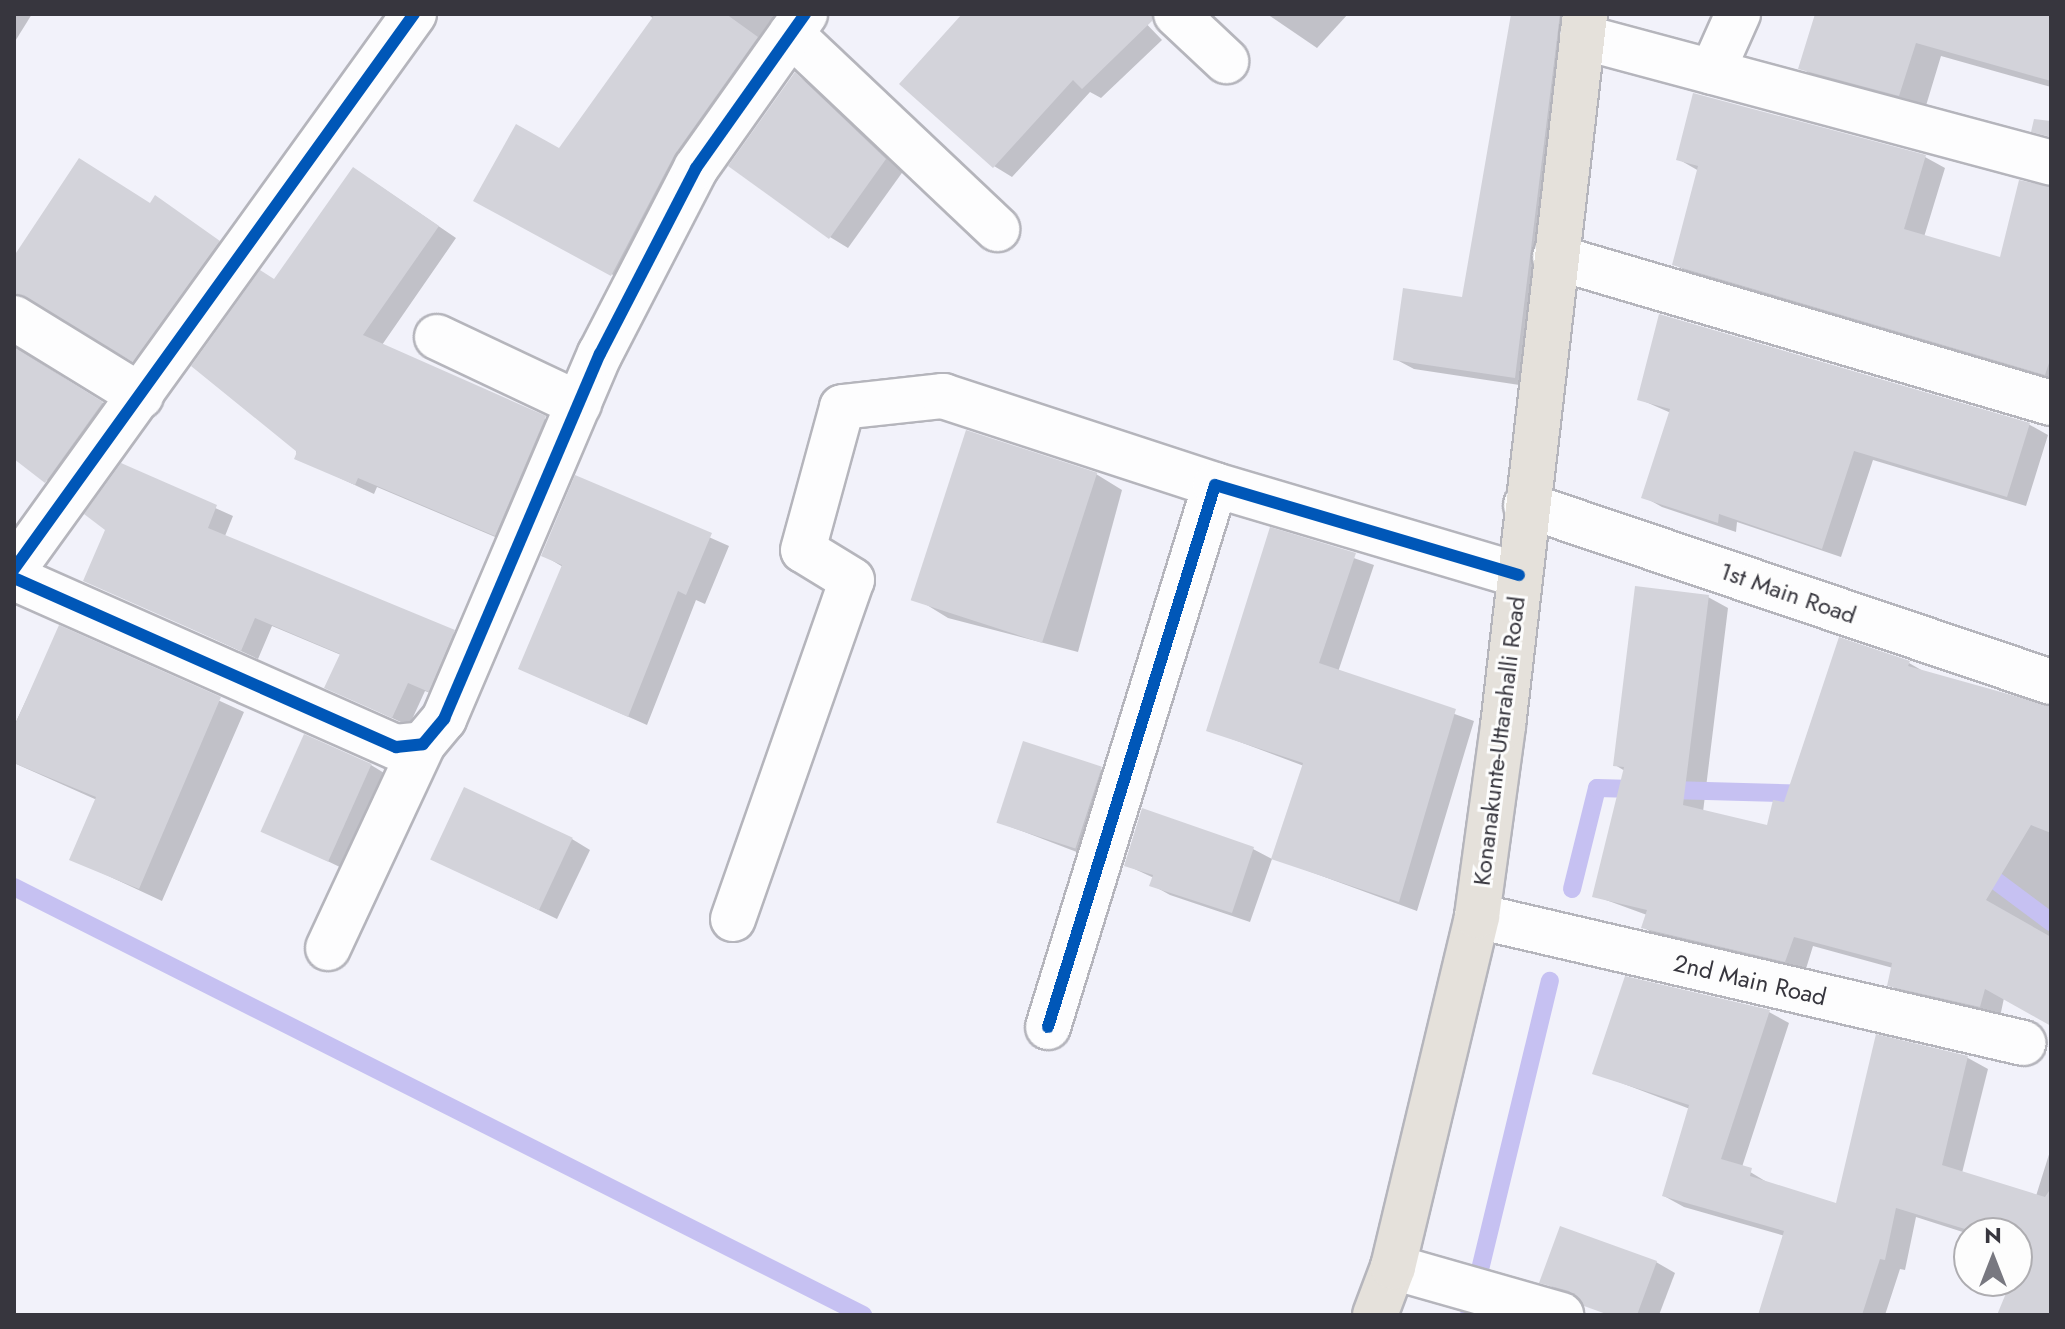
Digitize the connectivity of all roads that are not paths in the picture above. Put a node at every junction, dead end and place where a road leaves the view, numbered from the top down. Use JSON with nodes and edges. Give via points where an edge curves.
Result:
{"nodes":[{"id":1,"x":414,"y":14,"type":"edge"},
{"id":2,"x":1176,"y":14,"type":"edge"},
{"id":3,"x":1738,"y":14,"type":"edge"},
{"id":4,"x":798,"y":24,"type":"edge"},
{"id":5,"x":1584,"y":25,"type":"edge"},
{"id":6,"x":1226,"y":61,"type":"dead end"},
{"id":7,"x":1712,"y":72,"type":"junction"},
{"id":8,"x":2051,"y":163,"type":"edge"},
{"id":9,"x":997,"y":229,"type":"dead end"},
{"id":10,"x":1555,"y":257,"type":"junction"},
{"id":11,"x":14,"y":318,"type":"edge"},
{"id":12,"x":437,"y":337,"type":"dead end"},
{"id":13,"x":141,"y":396,"type":"junction"},
{"id":14,"x":2051,"y":403,"type":"edge"},
{"id":15,"x":579,"y":404,"type":"junction"},
{"id":16,"x":1215,"y":485,"type":"junction"},
{"id":17,"x":1526,"y":505,"type":"junction"},
{"id":18,"x":14,"y":569,"type":"edge"},
{"id":19,"x":1519,"y":575,"type":"junction"},
{"id":20,"x":14,"y":578,"type":"edge"},
{"id":21,"x":2051,"y":682,"type":"edge"},
{"id":22,"x":423,"y":744,"type":"junction"},
{"id":23,"x":1477,"y":916,"type":"junction"},
{"id":24,"x":733,"y":919,"type":"dead end"},
{"id":25,"x":328,"y":948,"type":"dead end"},
{"id":26,"x":1048,"y":1027,"type":"dead end"},
{"id":27,"x":2023,"y":1043,"type":"dead end"},
{"id":28,"x":1393,"y":1267,"type":"junction"},
{"id":29,"x":1375,"y":1315,"type":"edge"},
{"id":30,"x":1561,"y":1315,"type":"edge"}],
"edges":[{"from":1,"to":13,"type":"street"},
{"from":2,"to":6,"type":"street"},
{"from":3,"to":7,"type":"street"},
{"from":4,"to":9,"type":"street"},
{"from":4,"to":15,"type":"street","via":[[696,168]]},
{"from":5,"to":7,"type":"street"},
{"from":5,"to":10,"type":"main road","name":"Konanakunte-Uttarahalli Road"},
{"from":7,"to":8,"type":"street"},
{"from":10,"to":14,"type":"street"},
{"from":10,"to":17,"type":"main road","name":"Konanakunte-Uttarahalli Road"},
{"from":11,"to":13,"type":"street"},
{"from":12,"to":15,"type":"street"},
{"from":13,"to":18,"type":"street"},
{"from":15,"to":22,"type":"street","via":[[444,719]]},
{"from":16,"to":19,"type":"street"},
{"from":16,"to":24,"type":"street","via":[[943,396],[842,407],[803,550],[852,580]]},
{"from":16,"to":26,"type":"street"},
{"from":17,"to":19,"type":"main road","name":"Konanakunte-Uttarahalli Road"},
{"from":17,"to":21,"type":"street","name":"1st Main Road"},
{"from":19,"to":23,"type":"main road","name":"Konanakunte-Uttarahalli Road"},
{"from":20,"to":22,"type":"street","via":[[396,747]]},
{"from":22,"to":25,"type":"street"},
{"from":23,"to":27,"type":"street","name":"2nd Main Road"},
{"from":23,"to":28,"type":"main road","name":"Konanakunte-Uttarahalli Road"},
{"from":28,"to":29,"type":"main road","name":"Konanakunte-Uttarahalli Road"},
{"from":28,"to":30,"type":"street"}]}
